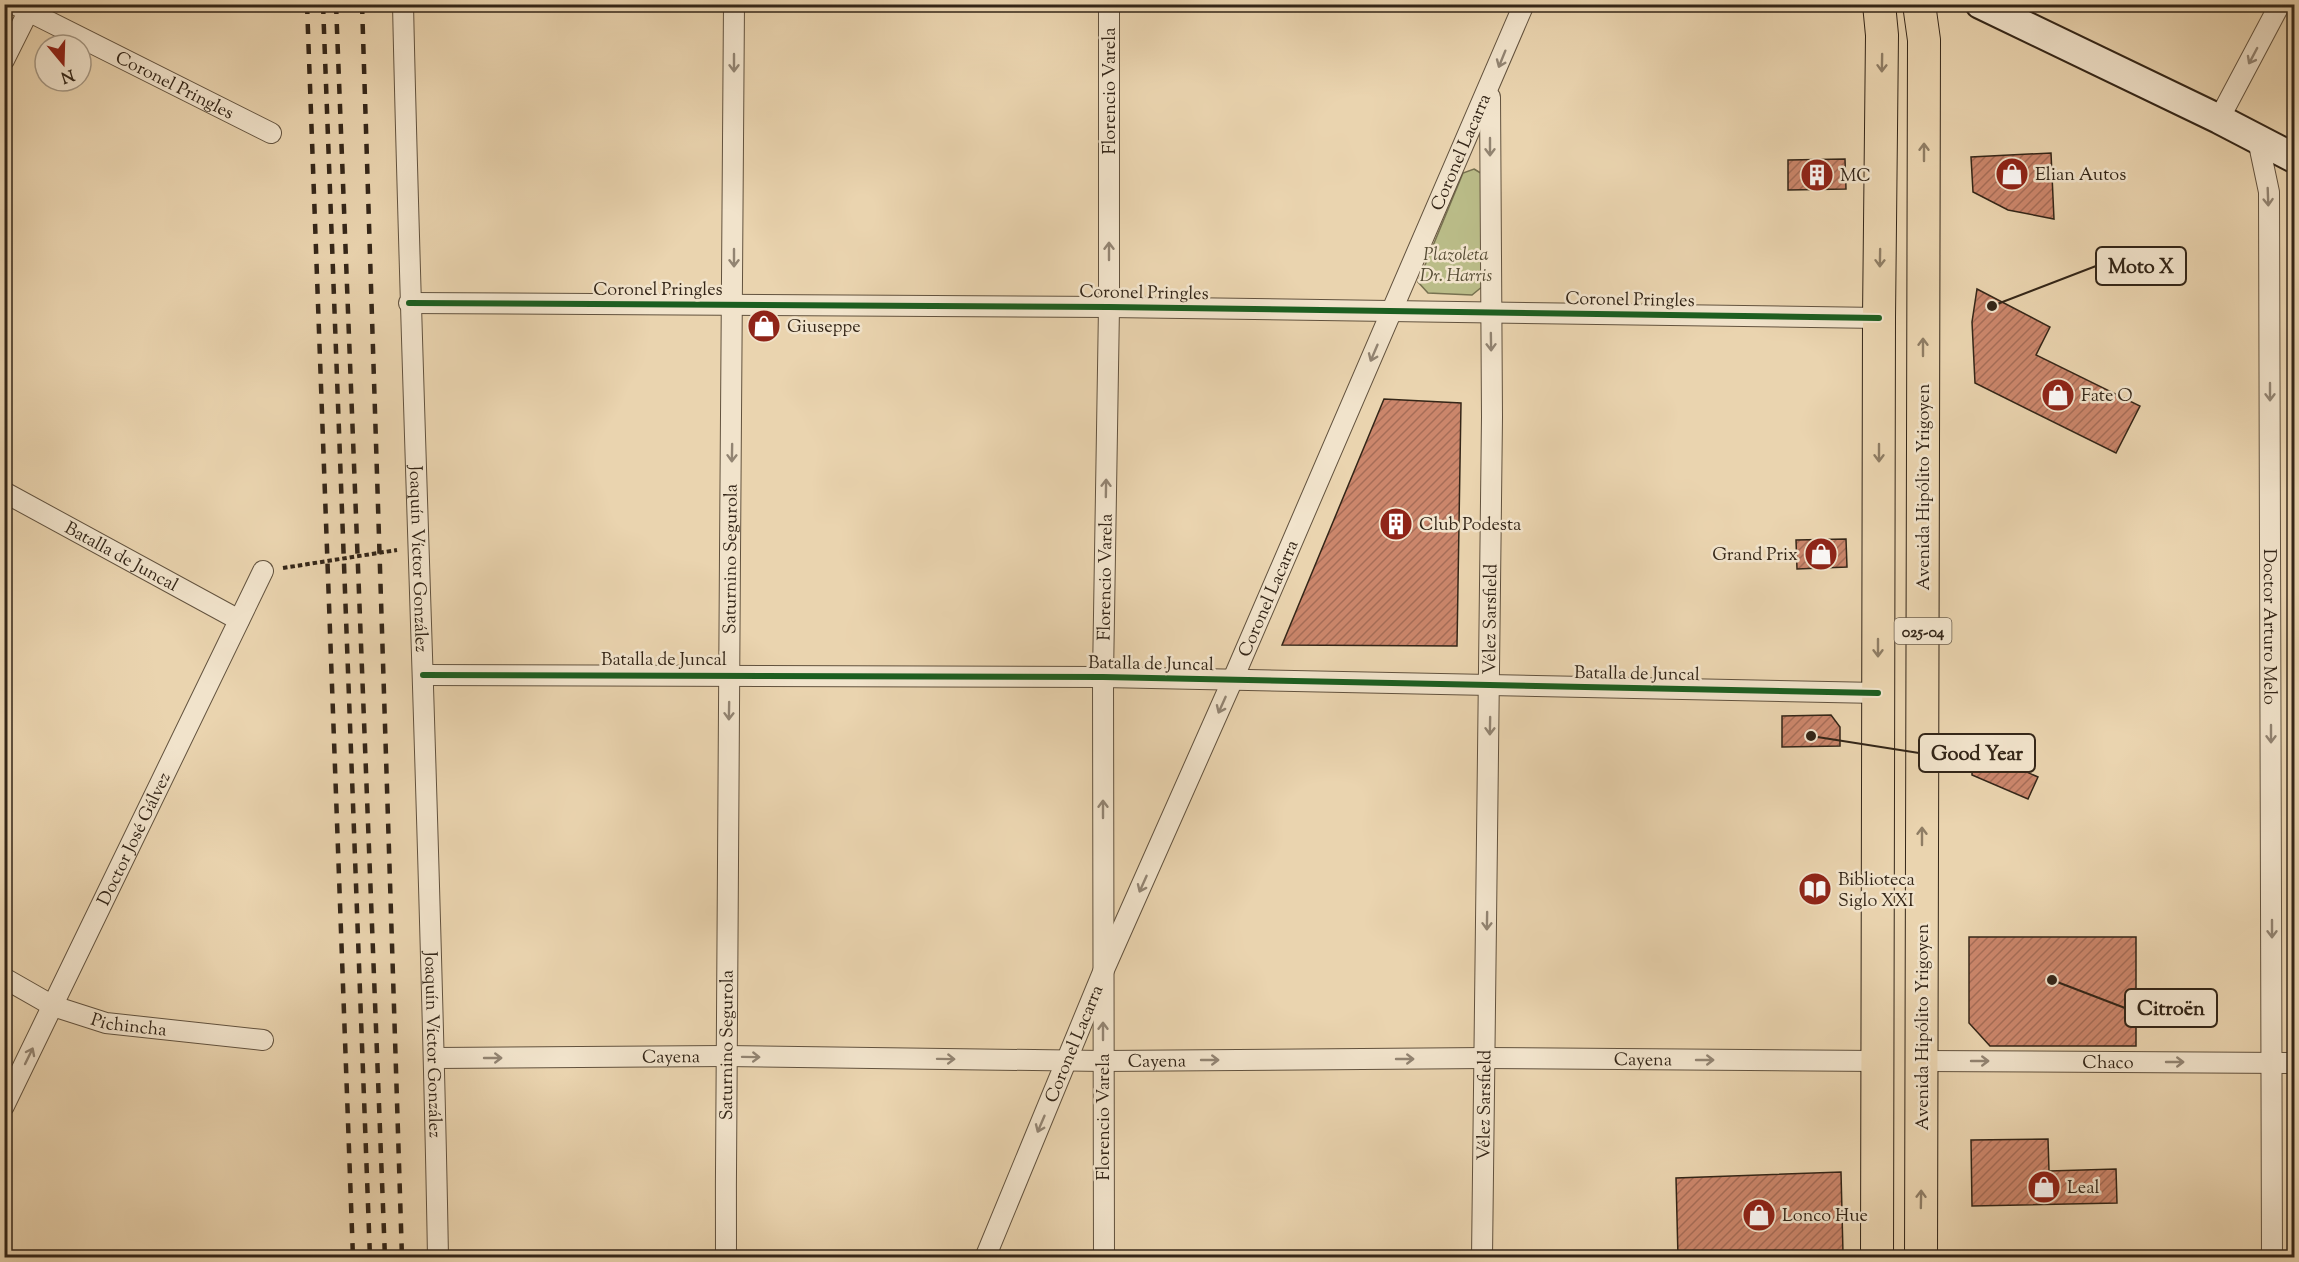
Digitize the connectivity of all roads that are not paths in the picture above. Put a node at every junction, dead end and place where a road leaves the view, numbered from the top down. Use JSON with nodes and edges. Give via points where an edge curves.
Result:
{"nodes":[{"id":1,"x":403,"y":4,"type":"edge"},
{"id":2,"x":734,"y":4,"type":"edge"},
{"id":3,"x":1109,"y":4,"type":"edge"},
{"id":4,"x":1524,"y":4,"type":"edge"},
{"id":5,"x":1879,"y":4,"type":"edge"},
{"id":6,"x":1920,"y":4,"type":"edge"},
{"id":7,"x":1980,"y":4,"type":"edge"},
{"id":8,"x":2280,"y":4,"type":"edge"},
{"id":9,"x":25,"y":7,"type":"edge"},
{"id":10,"x":4,"y":60,"type":"edge"},
{"id":11,"x":1490,"y":88,"type":"junction"},
{"id":12,"x":2220,"y":119,"type":"junction"},
{"id":13,"x":271,"y":133,"type":"dead end"},
{"id":14,"x":2258,"y":140,"type":"junction"},
{"id":15,"x":2295,"y":158,"type":"edge"},
{"id":16,"x":409,"y":303,"type":"junction"},
{"id":17,"x":734,"y":305,"type":"junction"},
{"id":18,"x":1109,"y":307,"type":"junction"},
{"id":19,"x":1392,"y":311,"type":"junction"},
{"id":20,"x":1491,"y":311,"type":"junction"},
{"id":21,"x":1879,"y":318,"type":"junction"},
{"id":22,"x":4,"y":492,"type":"edge"},
{"id":23,"x":263,"y":571,"type":"road end"},
{"id":24,"x":239,"y":620,"type":"junction"},
{"id":25,"x":730,"y":674,"type":"junction"},
{"id":26,"x":423,"y":675,"type":"junction"},
{"id":27,"x":1103,"y":677,"type":"junction"},
{"id":28,"x":1233,"y":679,"type":"junction"},
{"id":29,"x":1490,"y":685,"type":"junction"},
{"id":30,"x":1878,"y":693,"type":"junction"},
{"id":31,"x":1103,"y":972,"type":"junction"},
{"id":32,"x":4,"y":978,"type":"edge"},
{"id":33,"x":53,"y":1006,"type":"junction"},
{"id":34,"x":263,"y":1040,"type":"dead end"},
{"id":35,"x":725,"y":1056,"type":"junction"},
{"id":36,"x":435,"y":1058,"type":"junction"},
{"id":37,"x":1485,"y":1058,"type":"junction"},
{"id":38,"x":1068,"y":1060,"type":"junction"},
{"id":39,"x":1922,"y":1060,"type":"junction"},
{"id":40,"x":1103,"y":1061,"type":"junction"},
{"id":41,"x":1877,"y":1061,"type":"junction"},
{"id":42,"x":2295,"y":1062,"type":"edge"},
{"id":43,"x":2273,"y":1063,"type":"junction"},
{"id":44,"x":4,"y":1106,"type":"edge"},
{"id":45,"x":438,"y":1257,"type":"edge"},
{"id":46,"x":726,"y":1257,"type":"edge"},
{"id":47,"x":985,"y":1257,"type":"edge"},
{"id":48,"x":1104,"y":1257,"type":"edge"},
{"id":49,"x":1482,"y":1257,"type":"edge"},
{"id":50,"x":1877,"y":1257,"type":"edge"},
{"id":51,"x":1921,"y":1257,"type":"edge"},
{"id":52,"x":2272,"y":1257,"type":"edge"}],
"edges":[{"from":1,"to":16,"type":"street","name":"Joaquín Víctor González"},
{"from":2,"to":17,"type":"street","name":"Saturnino Segurola","one_way":true},
{"from":18,"to":3,"type":"street","name":"Florencio Varela","one_way":true},
{"from":4,"to":11,"type":"street","name":"Coronel Lacarra","one_way":true},
{"from":5,"to":21,"type":"main road","number":"025-04","one_way":true},
{"from":39,"to":6,"type":"main road","name":"Avenida Hipólito Yrigoyen","number":"025-04","one_way":true,"via":[[1924,40]]},
{"from":7,"to":12,"type":"street"},
{"from":8,"to":12,"type":"street","one_way":true},
{"from":9,"to":10,"type":"street"},
{"from":9,"to":13,"type":"street","name":"Coronel Pringles"},
{"from":11,"to":19,"type":"street","name":"Coronel Lacarra"},
{"from":11,"to":20,"type":"street","name":"Vélez Sarsfield","one_way":true},
{"from":12,"to":14,"type":"street"},
{"from":14,"to":15,"type":"street"},
{"from":14,"to":43,"type":"street","name":"Doctor Arturo Melo","one_way":true,"via":[[2269,192]]},
{"from":16,"to":17,"type":"street","name":"Coronel Pringles"},
{"from":16,"to":26,"type":"street","name":"Joaquín Víctor González"},
{"from":17,"to":18,"type":"street","name":"Coronel Pringles"},
{"from":17,"to":25,"type":"street","name":"Saturnino Segurola","one_way":true},
{"from":18,"to":19,"type":"street","name":"Coronel Pringles"},
{"from":27,"to":18,"type":"street","name":"Florencio Varela","one_way":true},
{"from":19,"to":20,"type":"street","name":"Coronel Pringles"},
{"from":19,"to":28,"type":"street","name":"Coronel Lacarra","one_way":true},
{"from":20,"to":21,"type":"street","name":"Coronel Pringles"},
{"from":20,"to":29,"type":"street","name":"Vélez Sarsfield","one_way":true},
{"from":21,"to":30,"type":"main road","number":"025-04","one_way":true},
{"from":22,"to":24,"type":"street","name":"Batalla de Juncal"},
{"from":23,"to":24,"type":"street","name":"Doctor José Gálvez"},
{"from":24,"to":33,"type":"street","name":"Doctor José Gálvez"},
{"from":25,"to":26,"type":"street","name":"Batalla de Juncal"},
{"from":25,"to":27,"type":"street","name":"Batalla de Juncal"},
{"from":25,"to":35,"type":"street","name":"Saturnino Segurola","one_way":true},
{"from":26,"to":36,"type":"street","name":"Joaquín Víctor González"},
{"from":27,"to":28,"type":"street","name":"Batalla de Juncal"},
{"from":31,"to":27,"type":"street","name":"Florencio Varela","one_way":true},
{"from":28,"to":29,"type":"street","name":"Batalla de Juncal"},
{"from":28,"to":31,"type":"street","name":"Coronel Lacarra","one_way":true},
{"from":29,"to":30,"type":"street","name":"Batalla de Juncal"},
{"from":29,"to":37,"type":"street","name":"Vélez Sarsfield","one_way":true},
{"from":30,"to":41,"type":"main road","number":"025-04"},
{"from":31,"to":38,"type":"street","name":"Coronel Lacarra"},
{"from":40,"to":31,"type":"street","name":"Florencio Varela","one_way":true},
{"from":32,"to":33,"type":"street","name":"Pichincha"},
{"from":33,"to":34,"type":"street","name":"Pichincha","via":[[106,1023]]},
{"from":44,"to":33,"type":"street","name":"Doctor José Gálvez","one_way":true},
{"from":36,"to":35,"type":"street","name":"Cayena","one_way":true},
{"from":35,"to":38,"type":"street","name":"Cayena","one_way":true},
{"from":35,"to":46,"type":"street","name":"Saturnino Segurola"},
{"from":36,"to":45,"type":"street","name":"Joaquín Víctor González"},
{"from":40,"to":37,"type":"street","name":"Cayena","one_way":true},
{"from":37,"to":41,"type":"street","name":"Cayena","one_way":true},
{"from":37,"to":49,"type":"street","name":"Vélez Sarsfield"},
{"from":38,"to":40,"type":"street","name":"Cayena"},
{"from":38,"to":47,"type":"street","name":"Coronel Lacarra","one_way":true},
{"from":39,"to":43,"type":"street","name":"Chaco","one_way":true},
{"from":51,"to":39,"type":"main road","name":"Avenida Hipólito Yrigoyen","number":"025-04","one_way":true},
{"from":40,"to":48,"type":"street","name":"Florencio Varela"},
{"from":41,"to":50,"type":"main road","number":"025-04"},
{"from":42,"to":43,"type":"street","name":"Chaco"},
{"from":43,"to":52,"type":"street","name":"Doctor Arturo Melo"}]}
